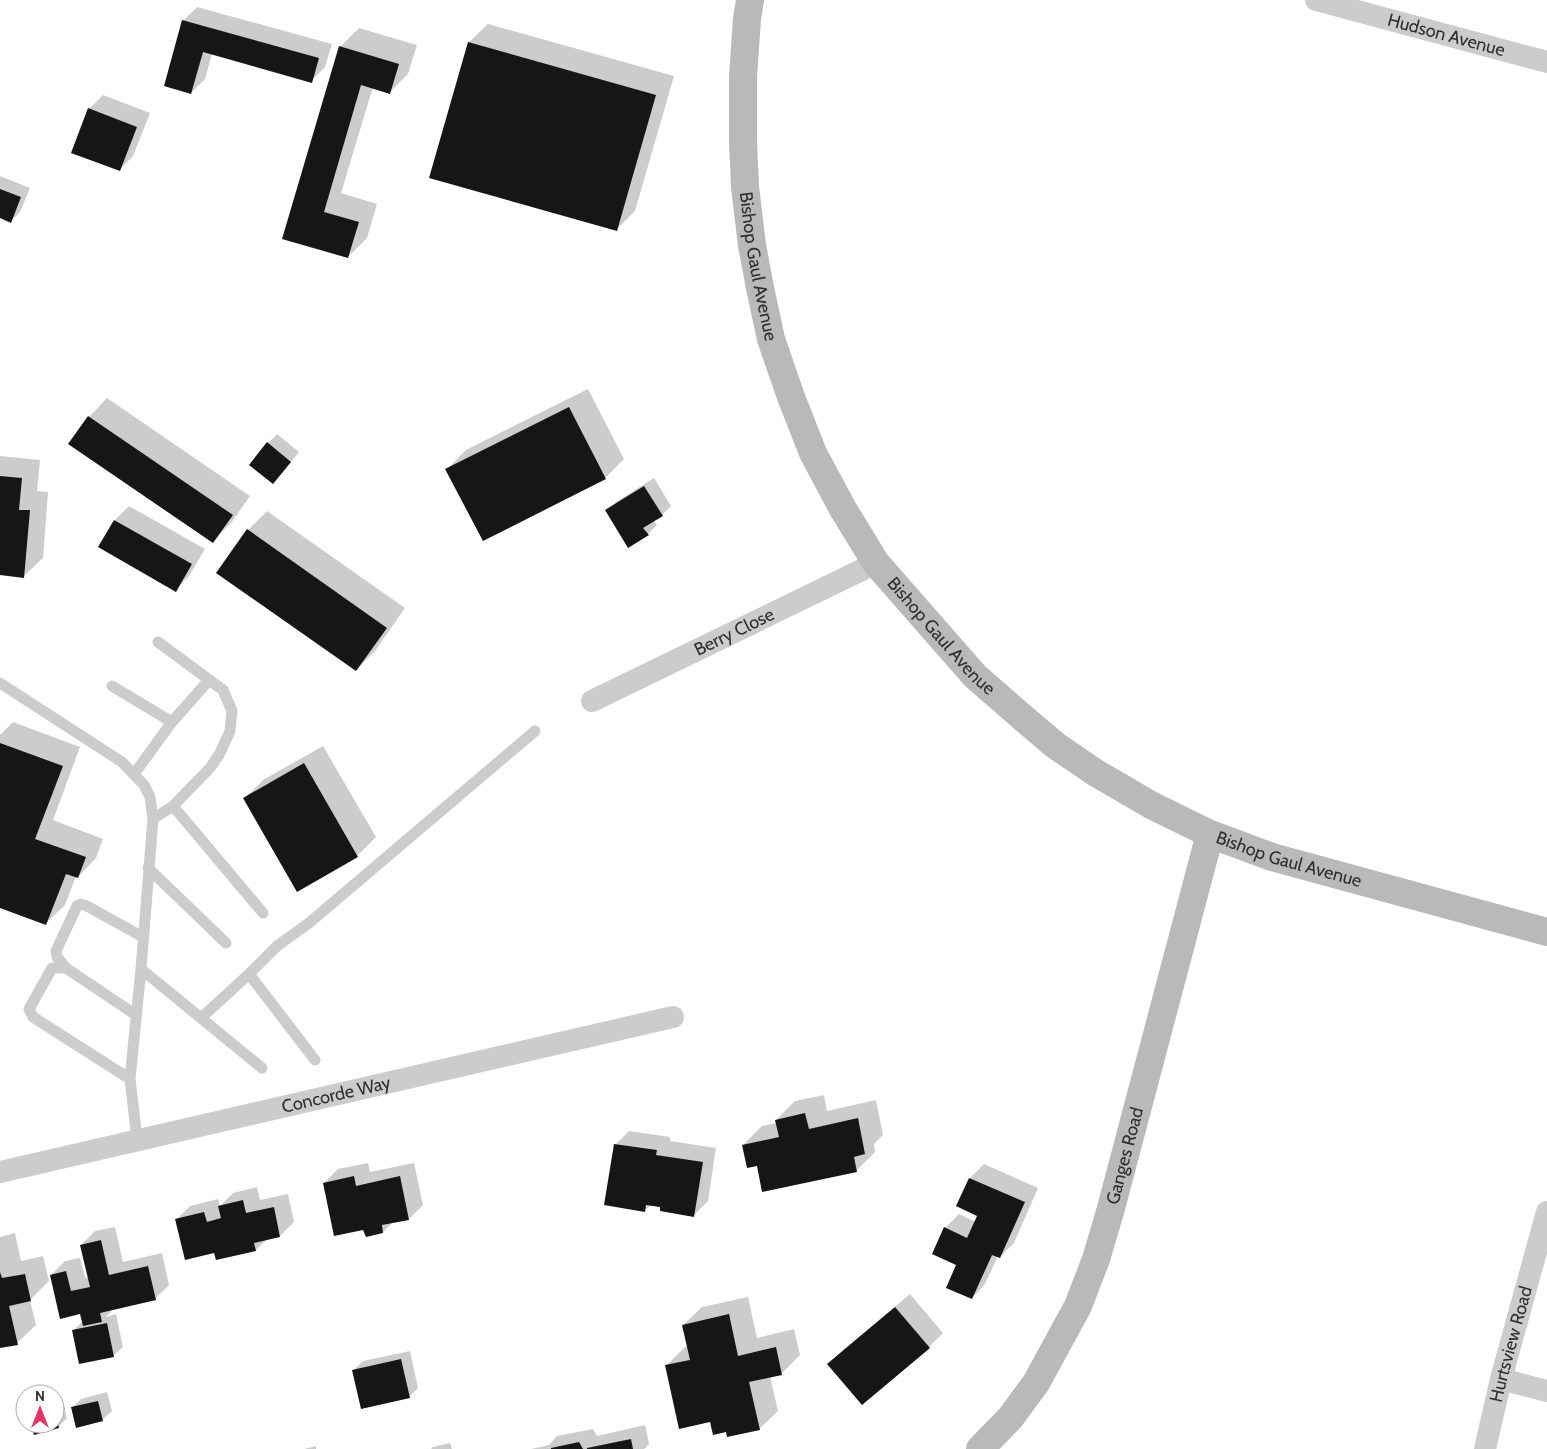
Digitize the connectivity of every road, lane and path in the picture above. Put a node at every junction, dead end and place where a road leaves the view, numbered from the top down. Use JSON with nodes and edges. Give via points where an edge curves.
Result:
{"nodes":[{"id":1,"x":750,"y":0,"type":"edge"},
{"id":2,"x":1316,"y":0,"type":"edge"},
{"id":3,"x":1547,"y":62,"type":"edge"},
{"id":4,"x":876,"y":562,"type":"junction"},
{"id":5,"x":158,"y":642,"type":"dead end"},
{"id":6,"x":210,"y":680,"type":"junction"},
{"id":7,"x":0,"y":683,"type":"edge"},
{"id":8,"x":112,"y":686,"type":"dead end"},
{"id":9,"x":592,"y":701,"type":"dead end"},
{"id":10,"x":172,"y":722,"type":"junction"},
{"id":11,"x":535,"y":731,"type":"dead end"},
{"id":12,"x":134,"y":774,"type":"junction"},
{"id":13,"x":173,"y":806,"type":"junction"},
{"id":14,"x":152,"y":819,"type":"junction"},
{"id":15,"x":1210,"y":834,"type":"junction"},
{"id":16,"x":148,"y":868,"type":"junction"},
{"id":17,"x":263,"y":913,"type":"dead end"},
{"id":18,"x":1547,"y":932,"type":"edge"},
{"id":19,"x":142,"y":937,"type":"junction"},
{"id":20,"x":226,"y":943,"type":"dead end"},
{"id":21,"x":66,"y":968,"type":"junction"},
{"id":22,"x":141,"y":968,"type":"junction"},
{"id":23,"x":249,"y":974,"type":"junction"},
{"id":24,"x":136,"y":1015,"type":"junction"},
{"id":25,"x":673,"y":1017,"type":"dead end"},
{"id":26,"x":201,"y":1018,"type":"junction"},
{"id":27,"x":314,"y":1060,"type":"dead end"},
{"id":28,"x":262,"y":1068,"type":"dead end"},
{"id":29,"x":130,"y":1079,"type":"junction"},
{"id":30,"x":138,"y":1139,"type":"junction"},
{"id":31,"x":0,"y":1172,"type":"edge"},
{"id":32,"x":1547,"y":1212,"type":"edge"},
{"id":33,"x":1501,"y":1379,"type":"junction"},
{"id":34,"x":1547,"y":1391,"type":"edge"},
{"id":35,"x":980,"y":1449,"type":"edge"},
{"id":36,"x":1485,"y":1449,"type":"edge"}],
"edges":[{"from":1,"to":4,"type":"main road","name":"Bishop Gaul Avenue","via":[[743,77],[742,141],[752,245],[771,339],[813,453]]},
{"from":2,"to":3,"type":"street","name":"Hudson Avenue"},
{"from":4,"to":9,"type":"street","name":"Berry Close"},
{"from":4,"to":15,"type":"main road","name":"Bishop Gaul Avenue","via":[[975,676],[1055,745],[1151,805]]},
{"from":5,"to":6,"type":"lane"},
{"from":6,"to":10,"type":"lane"},
{"from":6,"to":13,"type":"lane","via":[[223,690],[232,711],[230,731],[210,768]]},
{"from":7,"to":12,"type":"lane","via":[[108,752]]},
{"from":8,"to":10,"type":"lane"},
{"from":10,"to":12,"type":"lane"},
{"from":11,"to":23,"type":"lane","via":[[277,946]]},
{"from":12,"to":14,"type":"lane","via":[[150,797]]},
{"from":13,"to":14,"type":"lane"},
{"from":13,"to":17,"type":"lane"},
{"from":14,"to":16,"type":"lane"},
{"from":15,"to":18,"type":"main road","name":"Bishop Gaul Avenue","via":[[1272,857]]},
{"from":15,"to":35,"type":"main road","name":"Ganges Road","via":[[1096,1259],[1078,1306],[1036,1383],[1011,1417]]},
{"from":16,"to":19,"type":"lane"},
{"from":16,"to":20,"type":"lane"},
{"from":19,"to":21,"type":"lane","via":[[81,904],[77,906],[56,951]]},
{"from":19,"to":22,"type":"lane"},
{"from":21,"to":24,"type":"lane"},
{"from":21,"to":29,"type":"lane","via":[[52,968],[29,1009],[30,1013]]},
{"from":22,"to":24,"type":"lane"},
{"from":22,"to":26,"type":"lane"},
{"from":23,"to":26,"type":"lane"},
{"from":23,"to":27,"type":"lane"},
{"from":24,"to":29,"type":"lane"},
{"from":25,"to":30,"type":"street","name":"Concorde Way"},
{"from":26,"to":28,"type":"lane"},
{"from":29,"to":30,"type":"lane"},
{"from":30,"to":31,"type":"street","name":"Concorde Way"},
{"from":32,"to":33,"type":"street","name":"Hurtsview Road"},
{"from":33,"to":34,"type":"street"},
{"from":33,"to":36,"type":"street","name":"Hurtsview Road"}]}
